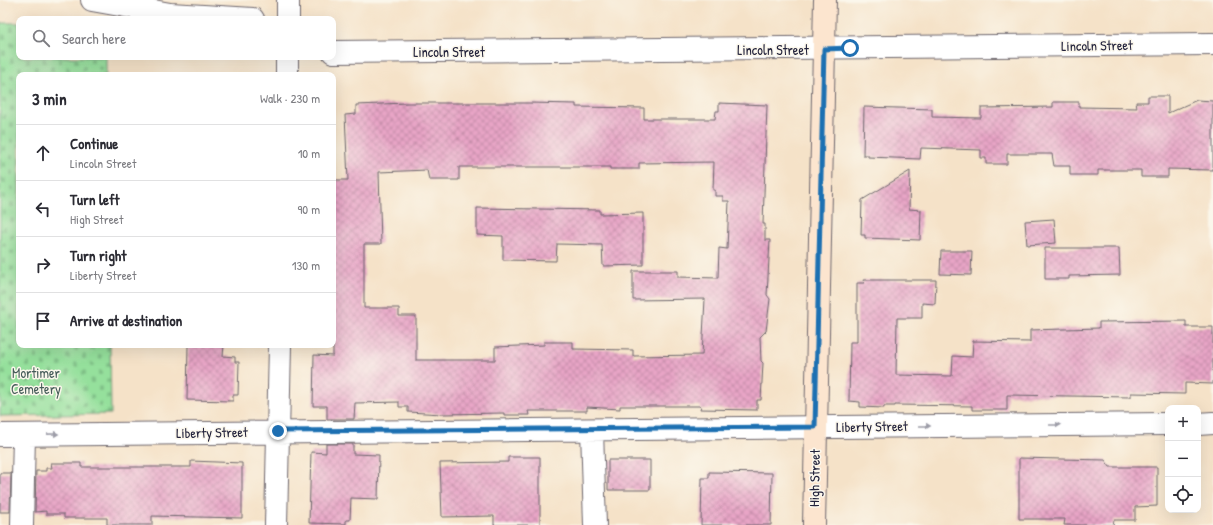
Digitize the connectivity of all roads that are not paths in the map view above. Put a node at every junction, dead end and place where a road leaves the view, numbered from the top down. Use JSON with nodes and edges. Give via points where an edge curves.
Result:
{"nodes":[{"id":1,"x":92,"y":0,"type":"edge"},
{"id":2,"x":288,"y":0,"type":"edge"},
{"id":3,"x":825,"y":0,"type":"edge"},
{"id":4,"x":203,"y":16,"type":"edge"},
{"id":5,"x":288,"y":16,"type":"edge"},
{"id":6,"x":1213,"y":44,"type":"edge"},
{"id":7,"x":824,"y":49,"type":"junction"},
{"id":8,"x":336,"y":52,"type":"edge"},
{"id":9,"x":287,"y":60,"type":"edge"},
{"id":10,"x":287,"y":72,"type":"edge"},
{"id":11,"x":280,"y":348,"type":"edge"},
{"id":12,"x":1165,"y":424,"type":"edge"},
{"id":13,"x":1201,"y":424,"type":"edge"},
{"id":14,"x":1213,"y":424,"type":"edge"},
{"id":15,"x":815,"y":427,"type":"junction"},
{"id":16,"x":592,"y":430,"type":"junction"},
{"id":17,"x":278,"y":431,"type":"junction"},
{"id":18,"x":0,"y":435,"type":"edge"},
{"id":19,"x":24,"y":435,"type":"junction"},
{"id":20,"x":22,"y":525,"type":"edge"},
{"id":21,"x":276,"y":525,"type":"edge"},
{"id":22,"x":595,"y":525,"type":"edge"},
{"id":23,"x":814,"y":525,"type":"edge"}],
"edges":[{"from":1,"to":4,"type":"street","via":[[170,14]]},
{"from":2,"to":5,"type":"street"},
{"from":3,"to":7,"type":"street","name":"High Street"},
{"from":6,"to":7,"type":"street","name":"Lincoln Street"},
{"from":7,"to":8,"type":"street","name":"Lincoln Street"},
{"from":7,"to":15,"type":"street","name":"High Street"},
{"from":9,"to":10,"type":"street"},
{"from":11,"to":17,"type":"street"},
{"from":15,"to":12,"type":"street","name":"Liberty Street","one_way":true},
{"from":13,"to":14,"type":"street"},
{"from":15,"to":16,"type":"street","name":"Liberty Street"},
{"from":15,"to":23,"type":"street","name":"High Street"},
{"from":16,"to":17,"type":"street","name":"Liberty Street"},
{"from":16,"to":22,"type":"street"},
{"from":19,"to":17,"type":"street","name":"Liberty Street","one_way":true},
{"from":17,"to":21,"type":"street"},
{"from":18,"to":19,"type":"street","name":"Liberty Street"},
{"from":19,"to":20,"type":"street"}]}
